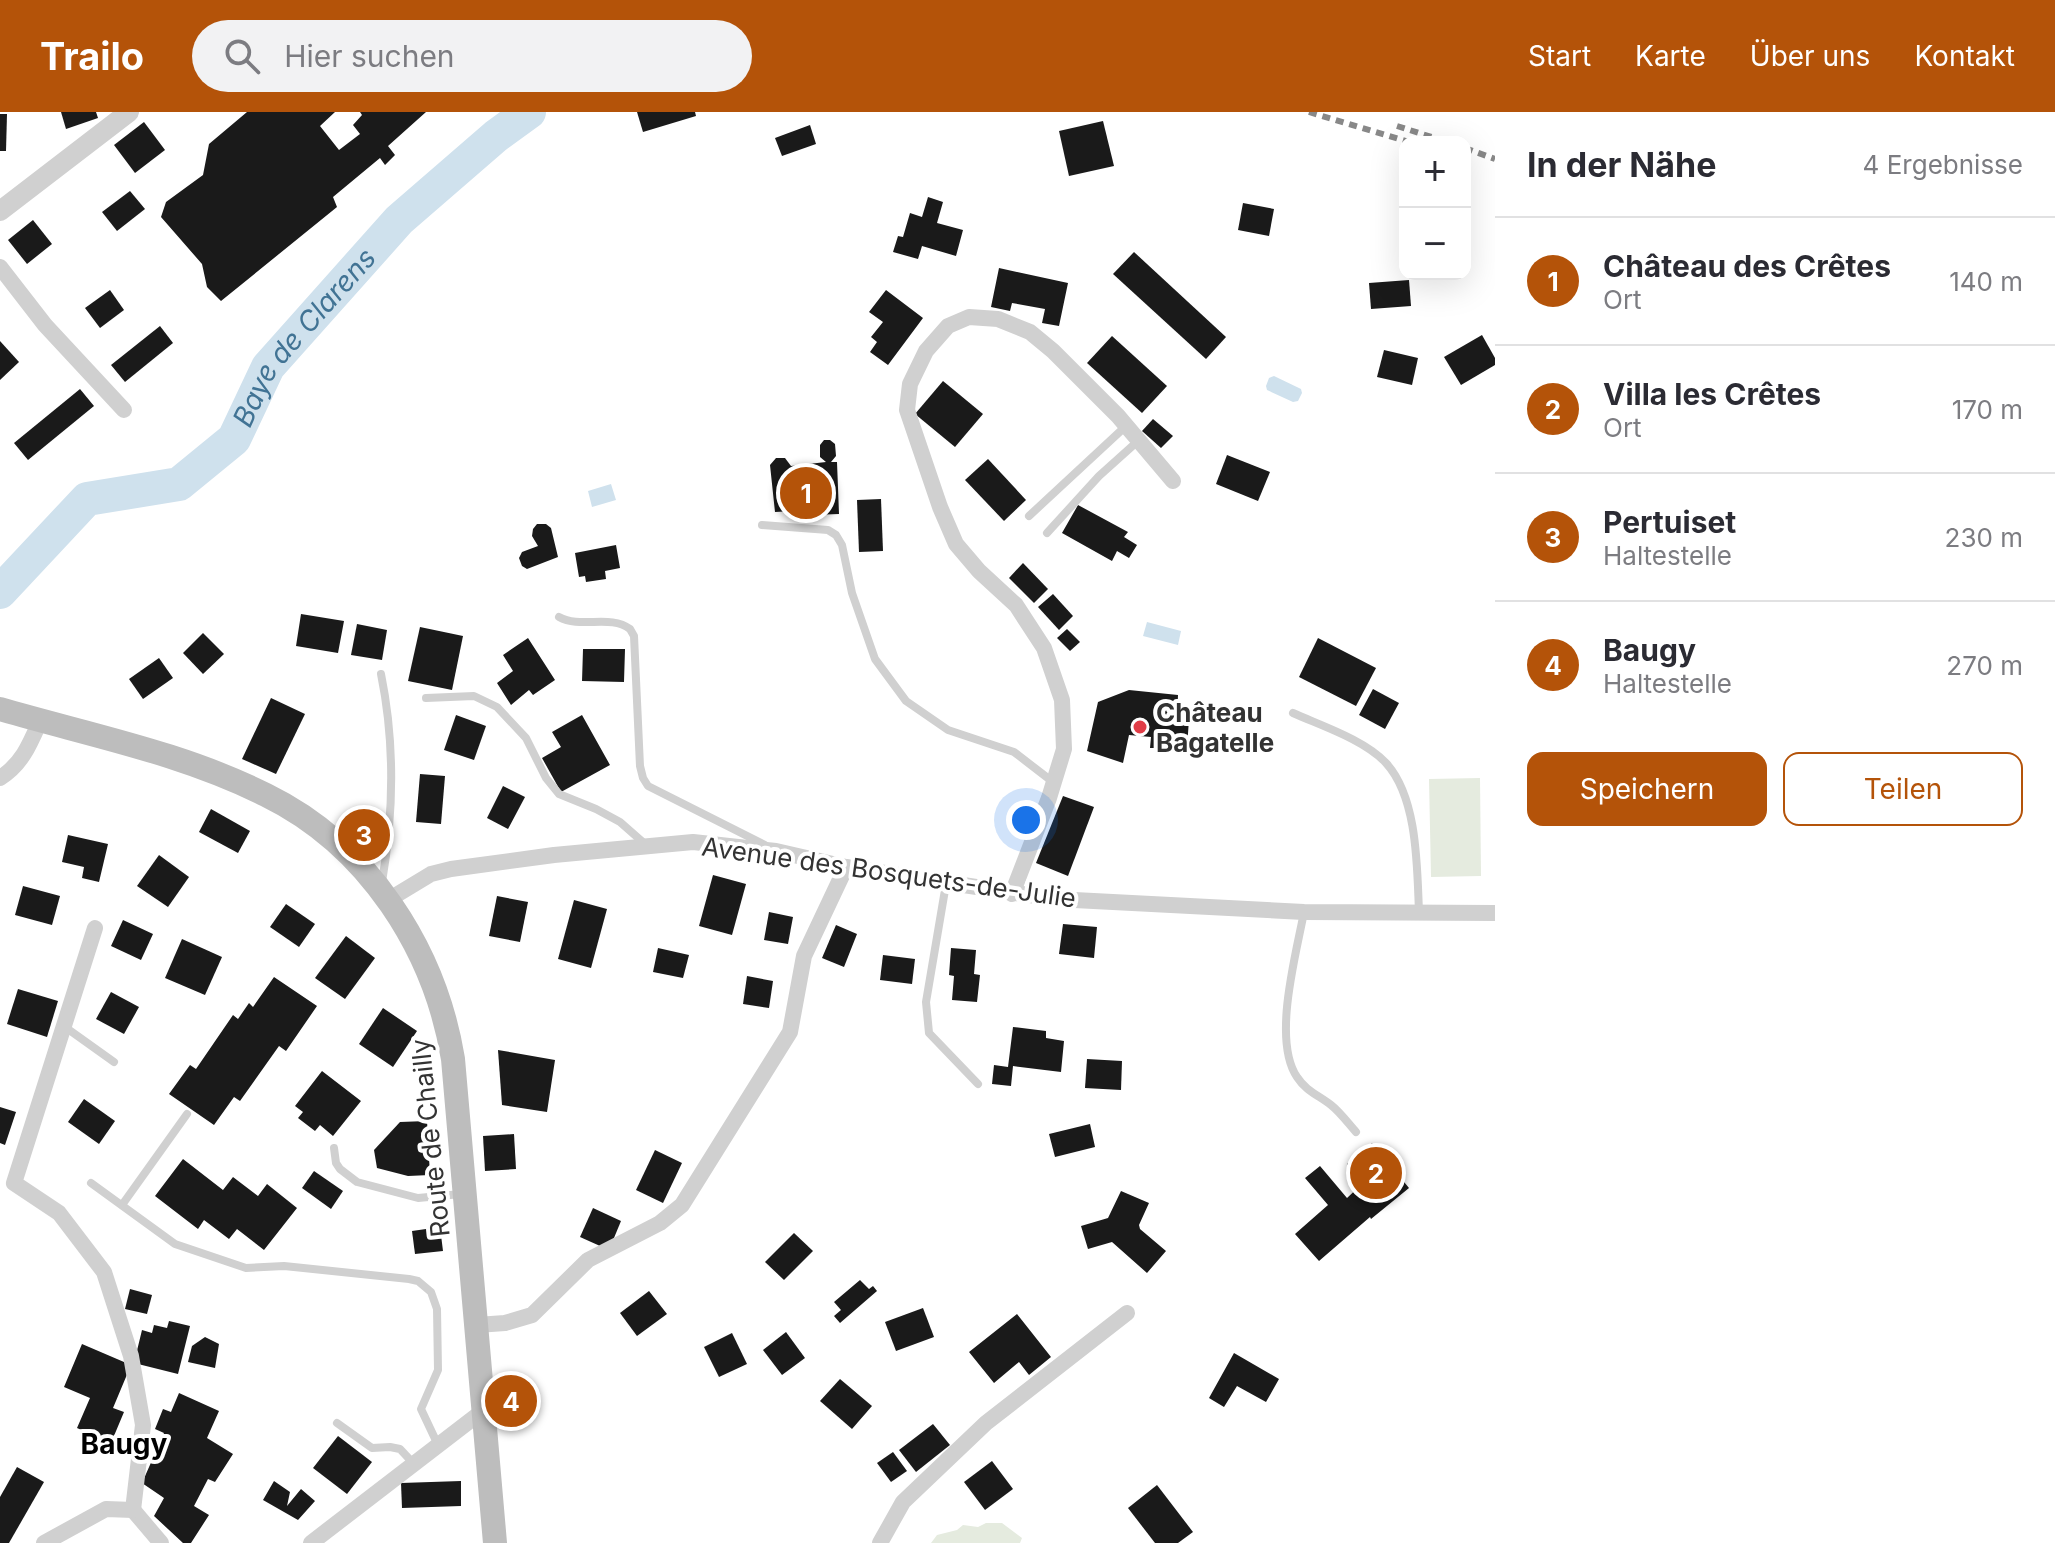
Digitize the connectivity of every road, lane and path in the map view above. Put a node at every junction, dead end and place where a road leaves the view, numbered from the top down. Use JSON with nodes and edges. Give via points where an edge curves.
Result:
{"nodes":[{"id":1,"x":129,"y":112,"type":"edge"},
{"id":2,"x":0,"y":211,"type":"edge"},
{"id":3,"x":0,"y":267,"type":"edge"},
{"id":4,"x":124,"y":410,"type":"dead end"},
{"id":5,"x":1126,"y":426,"type":"junction"},
{"id":6,"x":1139,"y":440,"type":"junction"},
{"id":7,"x":1173,"y":481,"type":"dead end"},
{"id":8,"x":1029,"y":516,"type":"dead end"},
{"id":9,"x":762,"y":525,"type":"dead end"},
{"id":10,"x":1047,"y":533,"type":"dead end"},
{"id":11,"x":559,"y":617,"type":"dead end"},
{"id":12,"x":381,"y":674,"type":"dead end"},
{"id":13,"x":426,"y":698,"type":"dead end"},
{"id":14,"x":0,"y":709,"type":"edge"},
{"id":15,"x":1293,"y":713,"type":"dead end"},
{"id":16,"x":40,"y":721,"type":"junction"},
{"id":17,"x":0,"y":778,"type":"edge"},
{"id":18,"x":1054,"y":782,"type":"junction"},
{"id":19,"x":646,"y":845,"type":"junction"},
{"id":20,"x":776,"y":851,"type":"junction"},
{"id":21,"x":846,"y":867,"type":"junction"},
{"id":22,"x":946,"y":884,"type":"junction"},
{"id":23,"x":1012,"y":894,"type":"junction"},
{"id":24,"x":384,"y":895,"type":"junction"},
{"id":25,"x":1304,"y":912,"type":"junction"},
{"id":26,"x":1419,"y":913,"type":"junction"},
{"id":27,"x":1495,"y":913,"type":"edge"},
{"id":28,"x":95,"y":928,"type":"dead end"},
{"id":29,"x":64,"y":1027,"type":"junction"},
{"id":30,"x":114,"y":1062,"type":"dead end"},
{"id":31,"x":978,"y":1084,"type":"dead end"},
{"id":32,"x":187,"y":1114,"type":"dead end"},
{"id":33,"x":1356,"y":1132,"type":"dead end"},
{"id":34,"x":334,"y":1148,"type":"dead end"},
{"id":35,"x":91,"y":1183,"type":"dead end"},
{"id":36,"x":465,"y":1194,"type":"junction"},
{"id":37,"x":122,"y":1205,"type":"junction"},
{"id":38,"x":1127,"y":1313,"type":"dead end"},
{"id":39,"x":477,"y":1325,"type":"junction"},
{"id":40,"x":484,"y":1410,"type":"junction"},
{"id":41,"x":337,"y":1423,"type":"dead end"},
{"id":42,"x":439,"y":1446,"type":"junction"},
{"id":43,"x":414,"y":1464,"type":"junction"},
{"id":44,"x":133,"y":1510,"type":"junction"},
{"id":45,"x":44,"y":1543,"type":"edge"},
{"id":46,"x":161,"y":1543,"type":"edge"},
{"id":47,"x":311,"y":1543,"type":"edge"},
{"id":48,"x":495,"y":1543,"type":"edge"},
{"id":49,"x":880,"y":1543,"type":"edge"}],
"edges":[{"from":1,"to":2,"type":"street"},
{"from":3,"to":4,"type":"street"},
{"from":5,"to":6,"type":"street"},
{"from":5,"to":8,"type":"lane"},
{"from":5,"to":18,"type":"street","via":[[1053,351],[1030,332],[998,319],[969,317],[948,326],[926,351],[910,384],[907,410],[956,544],[1016,605],[1044,648],[1062,700],[1064,749]]},
{"from":6,"to":7,"type":"street"},
{"from":6,"to":10,"type":"lane"},
{"from":9,"to":18,"type":"lane","via":[[836,535],[875,659],[906,701],[948,730],[1014,752]]},
{"from":11,"to":20,"type":"lane","via":[[576,623],[615,623],[634,636],[640,766],[648,786]]},
{"from":12,"to":24,"type":"lane","via":[[393,752]]},
{"from":13,"to":19,"type":"lane","via":[[474,696],[497,707],[526,738],[559,794],[620,822]]},
{"from":14,"to":16,"type":"main road","name":"Route de Chailly"},
{"from":15,"to":26,"type":"lane","via":[[1356,741],[1387,763],[1408,803]]},
{"from":16,"to":17,"type":"street","via":[[25,753]]},
{"from":16,"to":24,"type":"main road","name":"Route de Chailly","via":[[181,760],[270,797],[337,844]]},
{"from":18,"to":23,"type":"street"},
{"from":19,"to":20,"type":"street","name":"Avenue des Bosquets-de-Julie","via":[[693,842]]},
{"from":19,"to":24,"type":"street","name":"Avenue des Bosquets-de-Julie","via":[[451,869]]},
{"from":20,"to":21,"type":"street","name":"Avenue des Bosquets-de-Julie"},
{"from":21,"to":22,"type":"street","name":"Avenue des Bosquets-de-Julie"},
{"from":21,"to":39,"type":"street","via":[[804,956],[790,1032],[682,1205],[660,1223],[588,1260],[532,1315]]},
{"from":22,"to":23,"type":"street","name":"Avenue des Bosquets-de-Julie"},
{"from":22,"to":31,"type":"lane","via":[[926,1021],[929,1033]]},
{"from":23,"to":25,"type":"street","name":"Avenue des Bosquets-de-Julie"},
{"from":24,"to":36,"type":"main road","name":"Route de Chailly","via":[[412,937],[448,1028]]},
{"from":25,"to":26,"type":"street","name":"Avenue des Bosquets-de-Julie"},
{"from":25,"to":33,"type":"lane","via":[[1289,994],[1287,1060],[1311,1093],[1332,1105]]},
{"from":26,"to":27,"type":"street","name":"Avenue des Bosquets-de-Julie"},
{"from":28,"to":29,"type":"street"},
{"from":29,"to":30,"type":"lane"},
{"from":29,"to":44,"type":"street","via":[[14,1183],[59,1213],[104,1272],[131,1356],[143,1425]]},
{"from":32,"to":37,"type":"lane"},
{"from":34,"to":36,"type":"lane","via":[[340,1169],[357,1182],[418,1198]]},
{"from":35,"to":37,"type":"lane"},
{"from":36,"to":39,"type":"main road","name":"Route de Chailly"},
{"from":37,"to":42,"type":"lane","via":[[175,1244],[246,1268],[284,1266],[425,1285],[437,1309],[438,1370],[421,1409]]},
{"from":38,"to":49,"type":"street","via":[[986,1423],[903,1502]]},
{"from":39,"to":40,"type":"main road","name":"Route de Chailly"},
{"from":40,"to":42,"type":"street"},
{"from":40,"to":48,"type":"main road","name":"Route de Chailly"},
{"from":41,"to":43,"type":"lane","via":[[372,1448],[400,1449]]},
{"from":42,"to":43,"type":"street"},
{"from":43,"to":47,"type":"street"},
{"from":44,"to":45,"type":"street","via":[[106,1509]]},
{"from":44,"to":46,"type":"street"}]}
